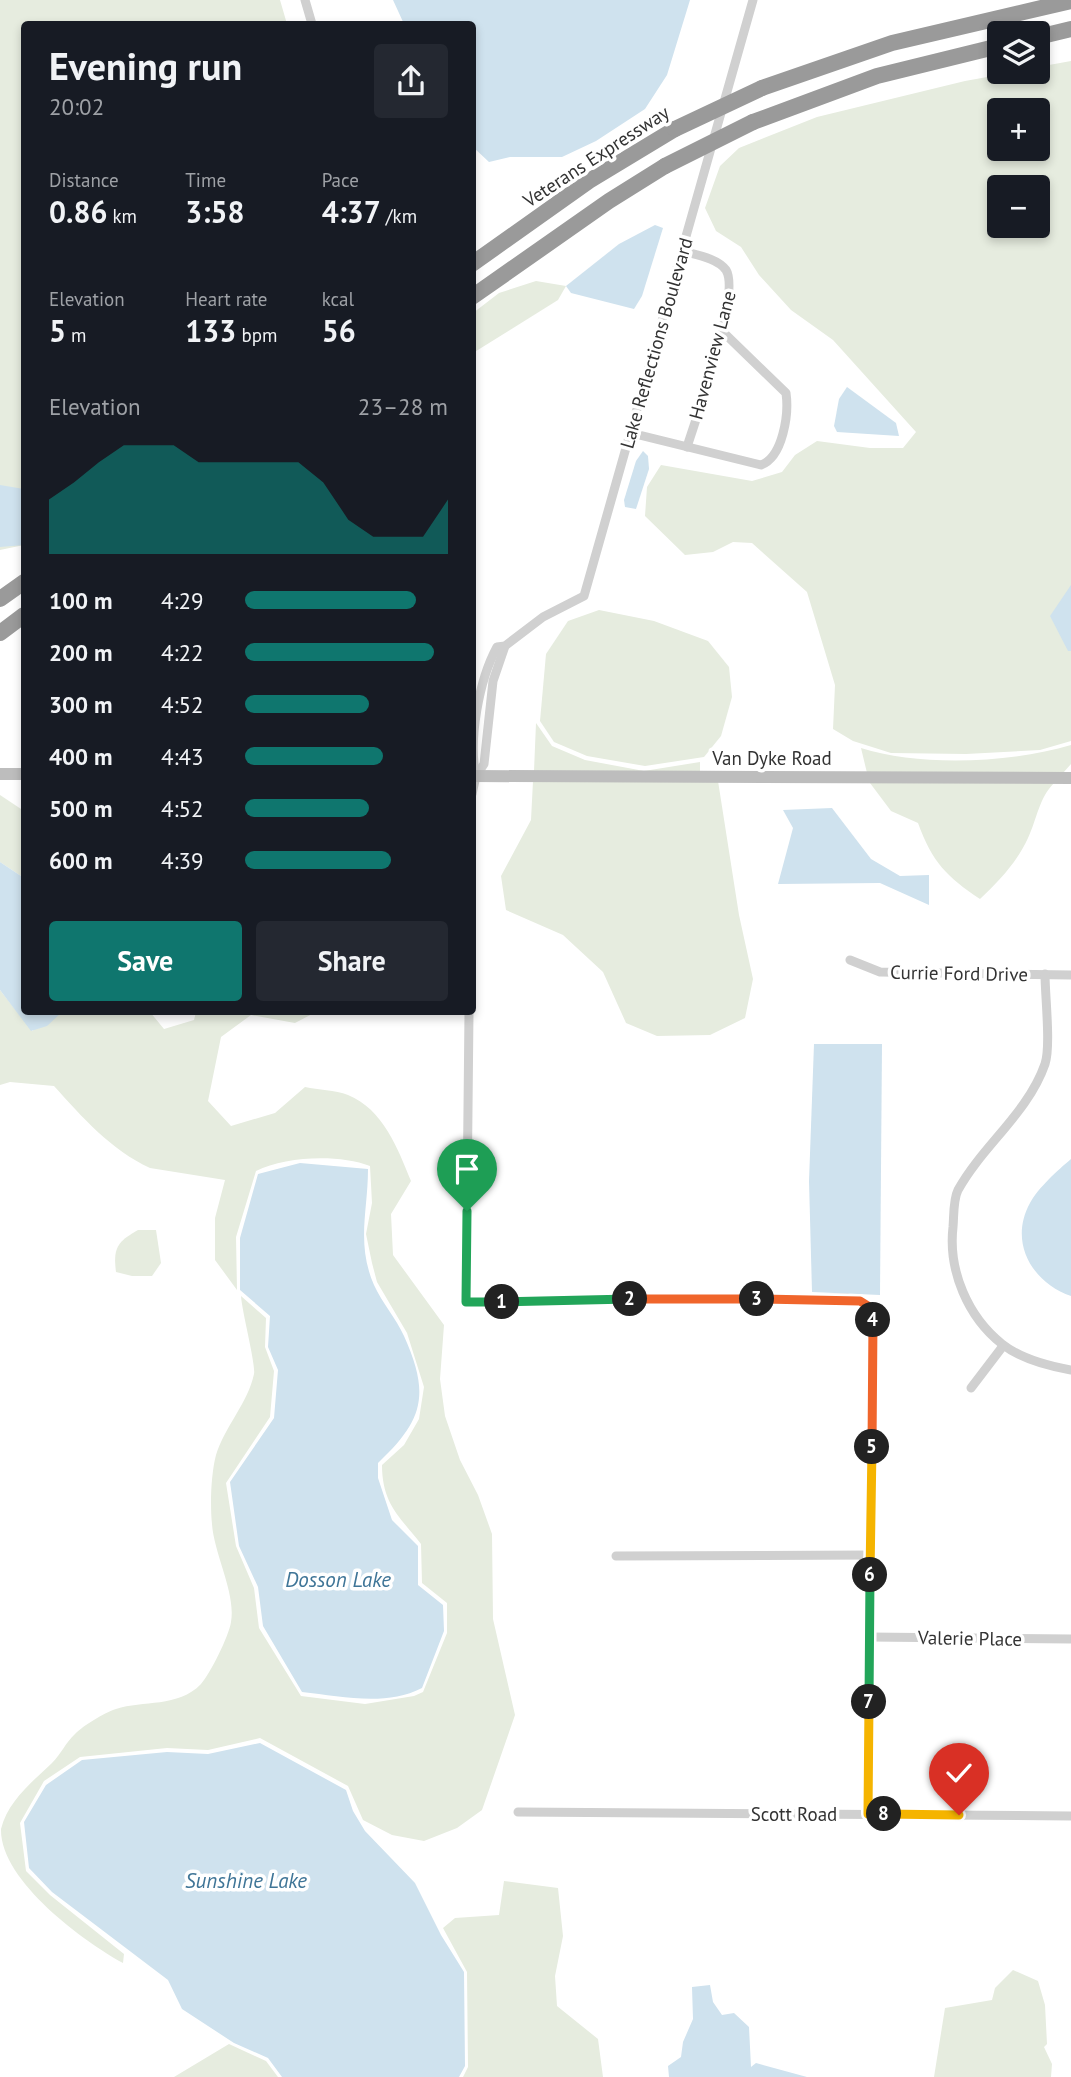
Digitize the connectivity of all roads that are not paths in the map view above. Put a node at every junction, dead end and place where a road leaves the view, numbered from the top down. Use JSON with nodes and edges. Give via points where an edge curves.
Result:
{"nodes":[{"id":1,"x":305,"y":0,"type":"edge"},
{"id":2,"x":753,"y":0,"type":"edge"},
{"id":3,"x":1071,"y":1,"type":"edge"},
{"id":4,"x":311,"y":21,"type":"edge"},
{"id":5,"x":1071,"y":29,"type":"edge"},
{"id":6,"x":1050,"y":34,"type":"edge"},
{"id":7,"x":987,"y":49,"type":"edge"},
{"id":8,"x":682,"y":251,"type":"junction"},
{"id":9,"x":476,"y":261,"type":"edge"},
{"id":10,"x":476,"y":294,"type":"edge"},
{"id":11,"x":722,"y":331,"type":"junction"},
{"id":12,"x":631,"y":433,"type":"junction"},
{"id":13,"x":687,"y":447,"type":"junction"},
{"id":14,"x":21,"y":584,"type":"edge"},
{"id":15,"x":0,"y":599,"type":"edge"},
{"id":16,"x":21,"y":617,"type":"edge"},
{"id":17,"x":0,"y":632,"type":"edge"},
{"id":18,"x":0,"y":774,"type":"edge"},
{"id":19,"x":21,"y":774,"type":"edge"},
{"id":20,"x":476,"y":774,"type":"edge"},
{"id":21,"x":476,"y":776,"type":"edge"},
{"id":22,"x":1071,"y":778,"type":"edge"},
{"id":23,"x":850,"y":960,"type":"dead end"},
{"id":24,"x":1045,"y":974,"type":"junction"},
{"id":25,"x":1071,"y":975,"type":"edge"},
{"id":26,"x":469,"y":1015,"type":"edge"},
{"id":27,"x":1003,"y":1346,"type":"junction"},
{"id":28,"x":1071,"y":1370,"type":"edge"},
{"id":29,"x":971,"y":1388,"type":"dead end"},
{"id":30,"x":871,"y":1555,"type":"junction"},
{"id":31,"x":616,"y":1556,"type":"dead end"},
{"id":32,"x":869,"y":1637,"type":"junction"},
{"id":33,"x":1071,"y":1639,"type":"edge"},
{"id":34,"x":518,"y":1812,"type":"dead end"},
{"id":35,"x":868,"y":1814,"type":"junction"},
{"id":36,"x":1071,"y":1816,"type":"edge"}],
"edges":[{"from":1,"to":4,"type":"street"},
{"from":2,"to":8,"type":"street","name":"Lake Reflections Boulevard"},
{"from":3,"to":9,"type":"highway","name":"Veterans Expressway","bridge":true,"via":[[892,43],[762,88],[675,129],[608,169]]},
{"from":5,"to":6,"type":"highway"},
{"from":7,"to":10,"type":"highway","bridge":true,"via":[[877,76],[753,122],[665,166]]},
{"from":8,"to":11,"type":"street","name":"Havenview Lane","via":[[724,268],[731,282]]},
{"from":8,"to":12,"type":"street","name":"Lake Reflections Boulevard"},
{"from":11,"to":13,"type":"street","name":"Havenview Lane"},
{"from":11,"to":13,"type":"street","via":[[786,394],[788,407],[776,453],[761,465]]},
{"from":12,"to":13,"type":"street"},
{"from":12,"to":20,"type":"street","name":"Lake Reflections Boulevard","via":[[584,596],[543,617],[505,646],[493,681],[484,764]]},
{"from":14,"to":15,"type":"highway"},
{"from":16,"to":17,"type":"highway"},
{"from":18,"to":19,"type":"main road"},
{"from":21,"to":22,"type":"main road","name":"Van Dyke Road"},
{"from":23,"to":24,"type":"street","name":"Currie Ford Drive","via":[[880,972]]},
{"from":24,"to":25,"type":"street","name":"Currie Ford Drive"},
{"from":24,"to":27,"type":"street","via":[[1046,1061],[1033,1092],[981,1155],[956,1194],[954,1267],[981,1322]]},
{"from":26,"to":30,"type":"street","via":[[466,1302],[860,1301],[873,1314],[874,1330]]},
{"from":27,"to":28,"type":"street"},
{"from":27,"to":29,"type":"street"},
{"from":30,"to":31,"type":"street"},
{"from":30,"to":32,"type":"street"},
{"from":32,"to":33,"type":"street","name":"Valerie Place"},
{"from":32,"to":35,"type":"street"},
{"from":34,"to":35,"type":"street","name":"Scott Road"},
{"from":35,"to":36,"type":"street","name":"Scott Road"}]}
